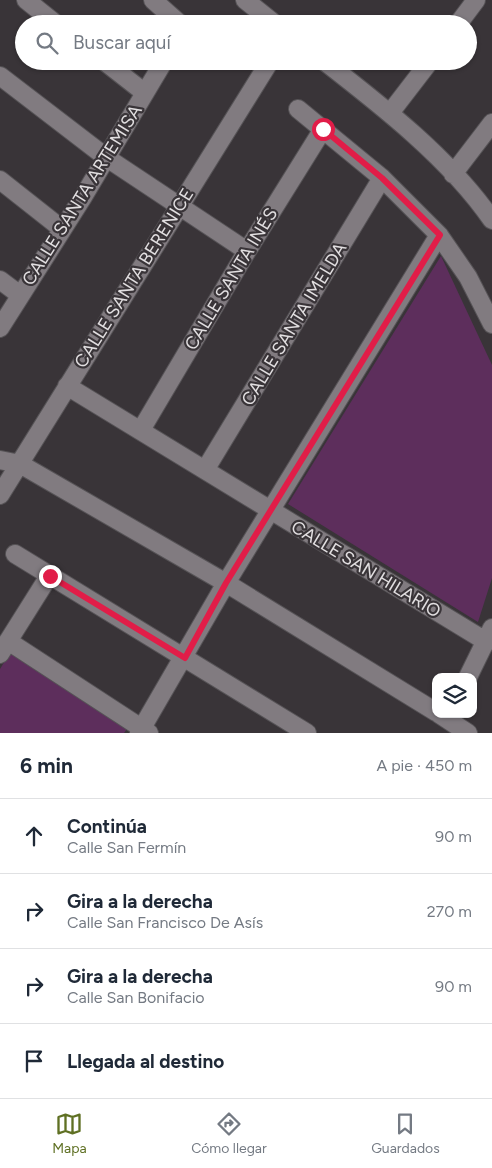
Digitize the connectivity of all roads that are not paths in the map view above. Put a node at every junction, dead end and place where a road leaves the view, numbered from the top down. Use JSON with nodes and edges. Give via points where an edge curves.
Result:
{"nodes":[{"id":1,"x":26,"y":0,"type":"edge"},
{"id":2,"x":153,"y":0,"type":"edge"},
{"id":3,"x":244,"y":0,"type":"edge"},
{"id":4,"x":476,"y":0,"type":"edge"},
{"id":5,"x":45,"y":15,"type":"edge"},
{"id":6,"x":170,"y":15,"type":"edge"},
{"id":7,"x":263,"y":15,"type":"edge"},
{"id":8,"x":465,"y":15,"type":"edge"},
{"id":9,"x":116,"y":70,"type":"edge"},
{"id":10,"x":159,"y":70,"type":"edge"},
{"id":11,"x":264,"y":70,"type":"edge"},
{"id":12,"x":336,"y":70,"type":"edge"},
{"id":13,"x":423,"y":70,"type":"edge"},
{"id":14,"x":0,"y":76,"type":"edge"},
{"id":15,"x":145,"y":93,"type":"junction"},
{"id":16,"x":298,"y":109,"type":"dead end"},
{"id":17,"x":390,"y":112,"type":"junction"},
{"id":18,"x":492,"y":123,"type":"edge"},
{"id":19,"x":323,"y":129,"type":"junction"},
{"id":20,"x":107,"y":158,"type":"junction"},
{"id":21,"x":453,"y":174,"type":"junction"},
{"id":22,"x":382,"y":178,"type":"junction"},
{"id":23,"x":0,"y":180,"type":"edge"},
{"id":24,"x":178,"y":207,"type":"junction"},
{"id":25,"x":492,"y":220,"type":"edge"},
{"id":26,"x":62,"y":229,"type":"junction"},
{"id":27,"x":440,"y":235,"type":"junction"},
{"id":28,"x":247,"y":251,"type":"junction"},
{"id":29,"x":0,"y":280,"type":"edge"},
{"id":30,"x":20,"y":295,"type":"junction"},
{"id":31,"x":492,"y":324,"type":"edge"},
{"id":32,"x":0,"y":328,"type":"edge"},
{"id":33,"x":67,"y":386,"type":"junction"},
{"id":34,"x":141,"y":430,"type":"junction"},
{"id":35,"x":0,"y":460,"type":"edge"},
{"id":36,"x":20,"y":464,"type":"junction"},
{"id":37,"x":206,"y":470,"type":"junction"},
{"id":38,"x":0,"y":495,"type":"edge"},
{"id":39,"x":272,"y":511,"type":"junction"},
{"id":40,"x":15,"y":554,"type":"dead end"},
{"id":41,"x":50,"y":576,"type":"junction"},
{"id":42,"x":226,"y":583,"type":"junction"},
{"id":43,"x":489,"y":635,"type":"edge"},
{"id":44,"x":4,"y":648,"type":"edge"},
{"id":45,"x":185,"y":658,"type":"junction"},
{"id":46,"x":470,"y":673,"type":"edge"},
{"id":47,"x":432,"y":708,"type":"edge"},
{"id":48,"x":447,"y":718,"type":"edge"},
{"id":49,"x":143,"y":732,"type":"edge"},
{"id":50,"x":307,"y":733,"type":"edge"},
{"id":51,"x":468,"y":733,"type":"edge"}],
"edges":[{"from":1,"to":5,"type":"street"},
{"from":2,"to":6,"type":"street"},
{"from":3,"to":7,"type":"street"},
{"from":4,"to":8,"type":"street"},
{"from":9,"to":15,"type":"street"},
{"from":10,"to":15,"type":"street","name":"CALLE SANTA ARTEMISA"},
{"from":11,"to":24,"type":"street","name":"CALLE SANTA BERENICE"},
{"from":12,"to":17,"type":"street"},
{"from":13,"to":17,"type":"street"},
{"from":14,"to":20,"type":"street"},
{"from":15,"to":20,"type":"street","name":"CALLE SANTA ARTEMISA"},
{"from":16,"to":19,"type":"street"},
{"from":17,"to":21,"type":"street"},
{"from":18,"to":21,"type":"street"},
{"from":19,"to":22,"type":"street"},
{"from":19,"to":28,"type":"street","name":"CALLE SANTA INÉS"},
{"from":20,"to":24,"type":"street"},
{"from":20,"to":26,"type":"street","name":"CALLE SANTA ARTEMISA"},
{"from":21,"to":25,"type":"street"},
{"from":22,"to":27,"type":"street"},
{"from":22,"to":37,"type":"street","name":"CALLE SANTA IMELDA"},
{"from":23,"to":26,"type":"street"},
{"from":24,"to":28,"type":"street"},
{"from":24,"to":33,"type":"street","name":"CALLE SANTA BERENICE"},
{"from":26,"to":30,"type":"street","name":"CALLE SANTA ARTEMISA"},
{"from":27,"to":31,"type":"street","via":[[468,277]]},
{"from":27,"to":39,"type":"street"},
{"from":28,"to":34,"type":"street","name":"CALLE SANTA INÉS"},
{"from":29,"to":30,"type":"street"},
{"from":30,"to":32,"type":"street","name":"CALLE SANTA ARTEMISA"},
{"from":33,"to":34,"type":"street","name":"CALLE SAN HILARIO"},
{"from":33,"to":36,"type":"street","name":"CALLE SANTA BERENICE"},
{"from":34,"to":37,"type":"street","name":"CALLE SAN HILARIO"},
{"from":35,"to":36,"type":"street"},
{"from":36,"to":38,"type":"street","name":"CALLE SANTA BERENICE"},
{"from":36,"to":42,"type":"street"},
{"from":37,"to":39,"type":"street","name":"CALLE SAN HILARIO"},
{"from":39,"to":42,"type":"street"},
{"from":39,"to":43,"type":"street","name":"CALLE SAN HILARIO"},
{"from":40,"to":41,"type":"street"},
{"from":41,"to":44,"type":"street"},
{"from":41,"to":45,"type":"street"},
{"from":42,"to":45,"type":"street"},
{"from":42,"to":47,"type":"street"},
{"from":43,"to":46,"type":"street"},
{"from":44,"to":49,"type":"street"},
{"from":45,"to":49,"type":"street"},
{"from":45,"to":50,"type":"street"},
{"from":48,"to":51,"type":"street"}]}
